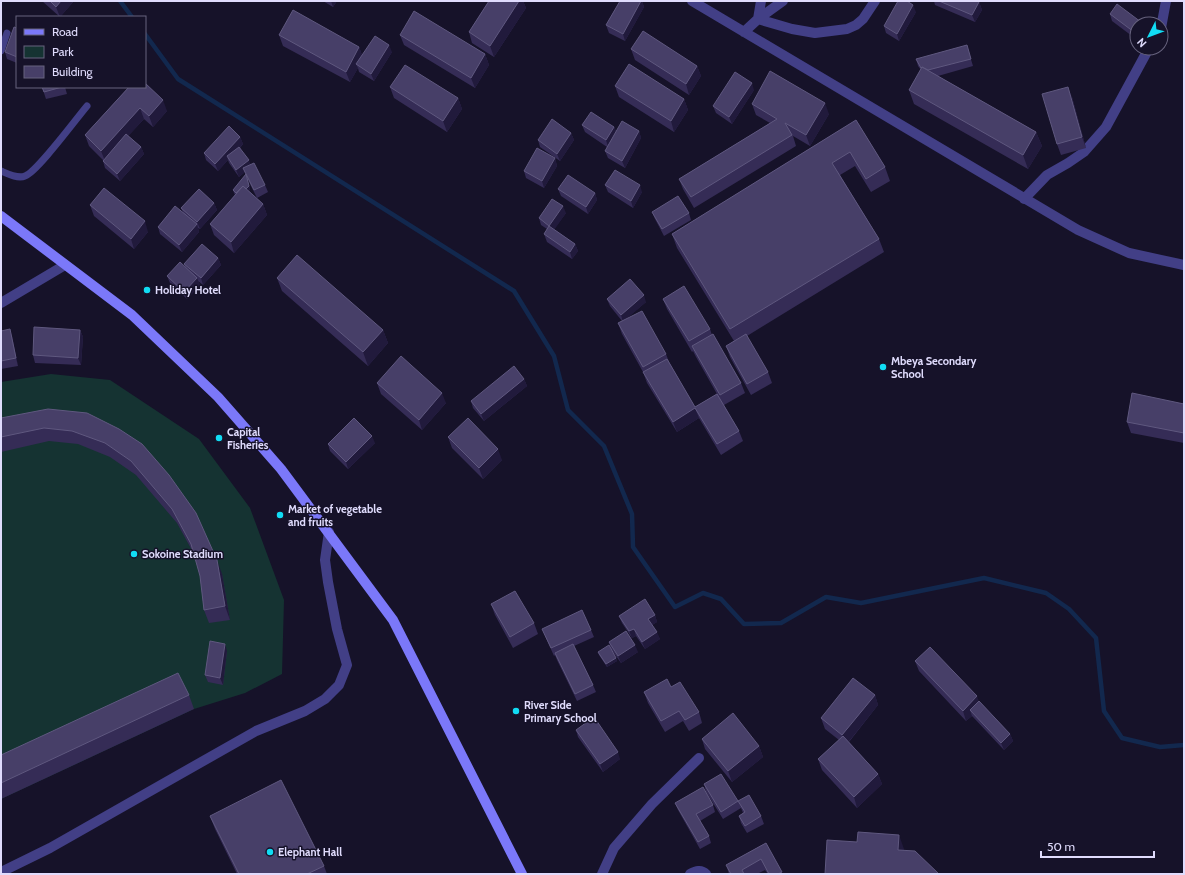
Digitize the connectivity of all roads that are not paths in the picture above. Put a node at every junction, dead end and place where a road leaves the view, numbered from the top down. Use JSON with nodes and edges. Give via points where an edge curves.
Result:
{"nodes":[{"id":1,"x":692,"y":1,"type":"edge"},
{"id":2,"x":761,"y":1,"type":"edge"},
{"id":3,"x":783,"y":1,"type":"edge"},
{"id":4,"x":875,"y":1,"type":"edge"},
{"id":5,"x":1166,"y":1,"type":"edge"},
{"id":6,"x":1163,"y":16,"type":"edge"},
{"id":7,"x":758,"y":19,"type":"junction"},
{"id":8,"x":744,"y":32,"type":"junction"},
{"id":9,"x":7,"y":33,"type":"dead end"},
{"id":10,"x":1,"y":51,"type":"edge"},
{"id":11,"x":1145,"y":56,"type":"edge"},
{"id":12,"x":86,"y":106,"type":"dead end"},
{"id":13,"x":1,"y":171,"type":"edge"},
{"id":14,"x":1024,"y":198,"type":"junction"},
{"id":15,"x":1,"y":216,"type":"edge"},
{"id":16,"x":65,"y":265,"type":"junction"},
{"id":17,"x":1184,"y":265,"type":"edge"},
{"id":18,"x":1,"y":303,"type":"edge"},
{"id":19,"x":329,"y":532,"type":"junction"},
{"id":20,"x":699,"y":758,"type":"dead end"},
{"id":21,"x":1,"y":872,"type":"edge"},
{"id":22,"x":522,"y":874,"type":"edge"},
{"id":23,"x":602,"y":874,"type":"edge"},
{"id":24,"x":690,"y":874,"type":"edge"},
{"id":25,"x":706,"y":874,"type":"edge"}],
"edges":[{"from":1,"to":8,"type":"street"},
{"from":2,"to":7,"type":"street"},
{"from":3,"to":7,"type":"street"},
{"from":4,"to":7,"type":"street","via":[[863,19],[847,29],[815,32],[792,29]]},
{"from":5,"to":6,"type":"street"},
{"from":7,"to":8,"type":"street"},
{"from":8,"to":14,"type":"street"},
{"from":9,"to":10,"type":"lane"},
{"from":11,"to":14,"type":"street","via":[[1106,127],[1084,152],[1047,175]]},
{"from":12,"to":13,"type":"lane","via":[[38,166],[25,176],[15,176]]},
{"from":14,"to":17,"type":"street","via":[[1078,230],[1129,253]]},
{"from":15,"to":16,"type":"street"},
{"from":16,"to":18,"type":"street"},
{"from":16,"to":19,"type":"street","via":[[132,315],[218,397],[281,469]]},
{"from":19,"to":21,"type":"street","via":[[325,560],[337,629],[347,665],[339,685],[325,699],[304,711],[256,731],[50,848]]},
{"from":19,"to":22,"type":"street","via":[[393,620]]},
{"from":20,"to":23,"type":"street","via":[[652,804],[614,848]]},
{"from":24,"to":25,"type":"street","via":[[699,871]]}]}
